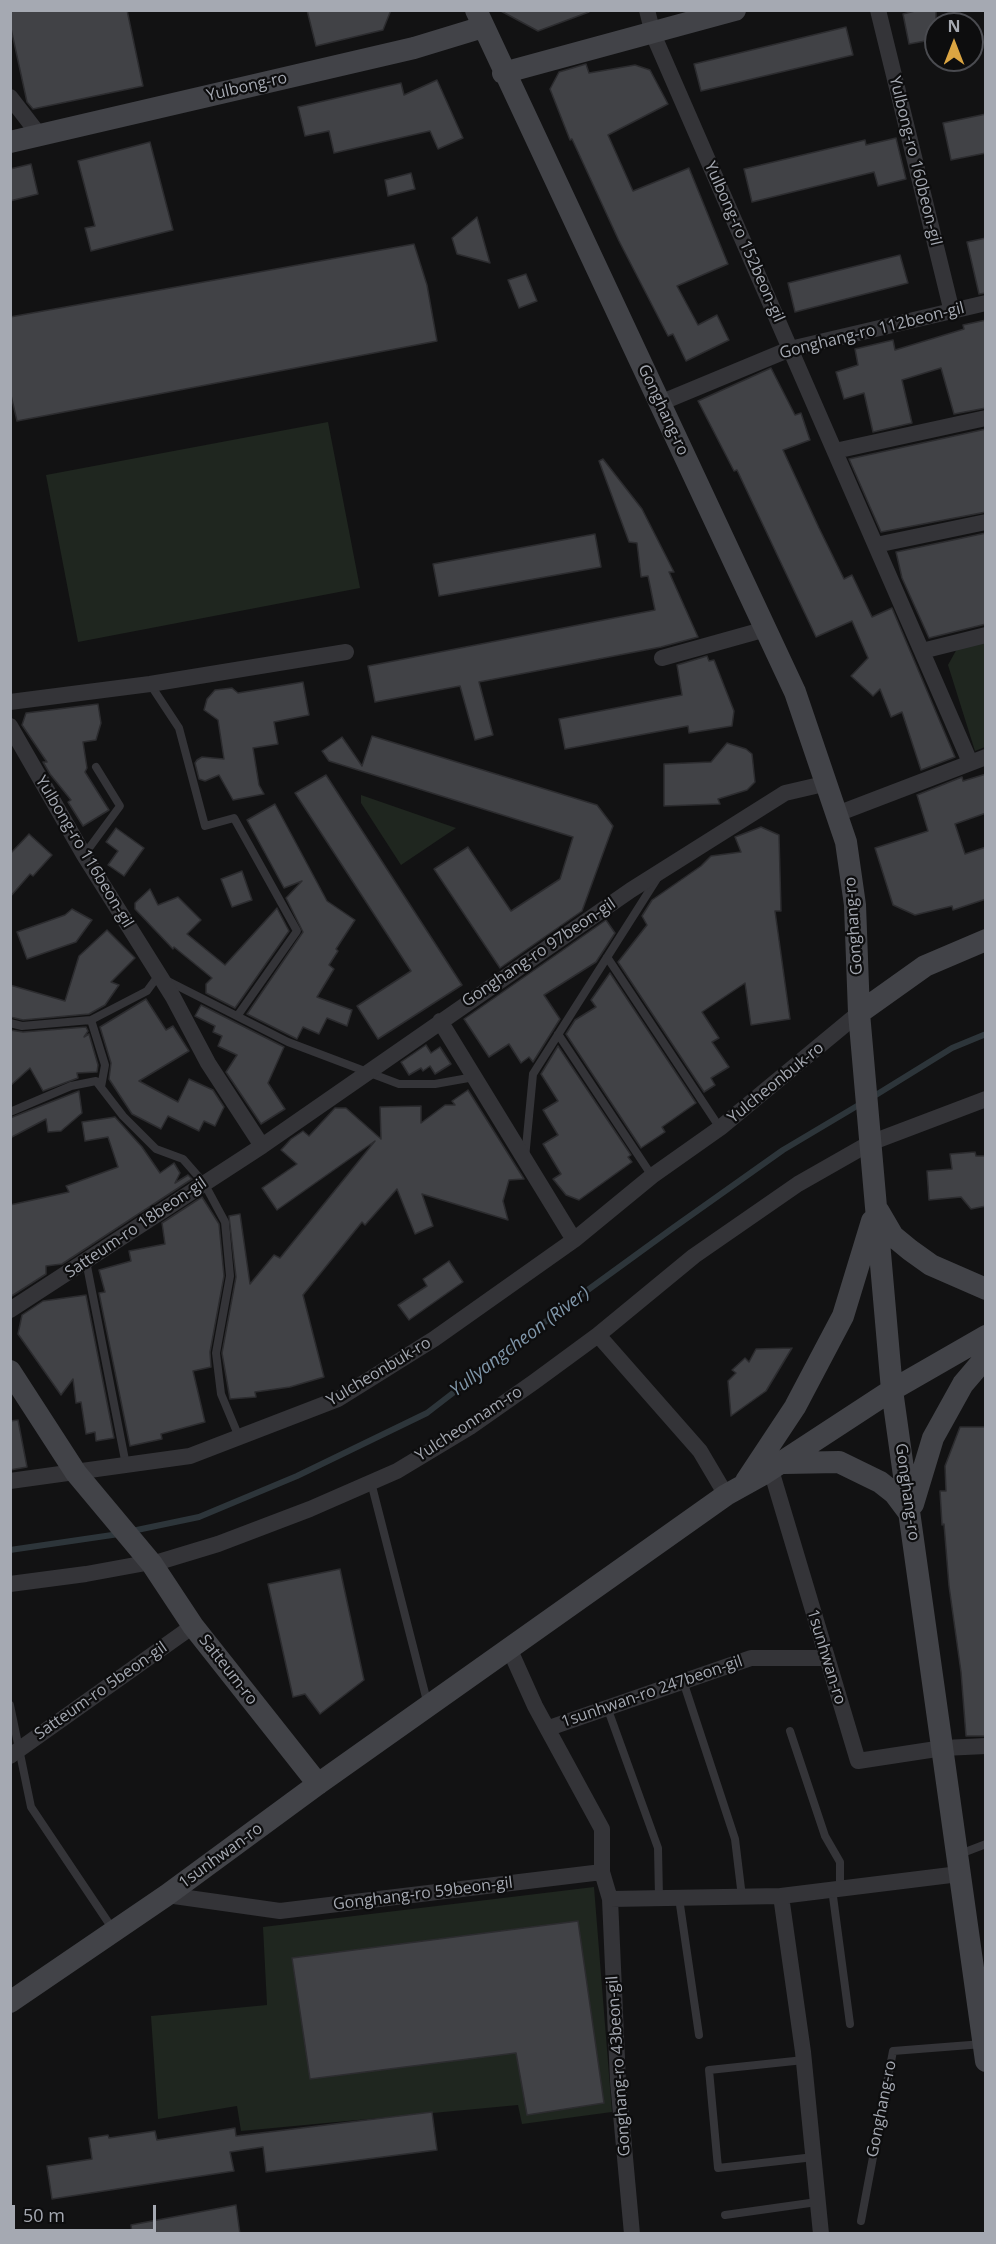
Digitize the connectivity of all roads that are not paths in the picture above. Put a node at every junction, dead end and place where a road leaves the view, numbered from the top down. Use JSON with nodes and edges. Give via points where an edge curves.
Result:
{"nodes":[{"id":1,"x":647,"y":10,"type":"edge"},
{"id":2,"x":735,"y":10,"type":"edge"},
{"id":3,"x":878,"y":10,"type":"edge"},
{"id":4,"x":479,"y":19,"type":"edge"},
{"id":5,"x":653,"y":34,"type":"junction"},
{"id":6,"x":503,"y":73,"type":"junction"},
{"id":7,"x":10,"y":97,"type":"edge"},
{"id":8,"x":40,"y":136,"type":"junction"},
{"id":9,"x":10,"y":142,"type":"edge"},
{"id":10,"x":986,"y":303,"type":"edge"},
{"id":11,"x":952,"y":312,"type":"junction"},
{"id":12,"x":790,"y":349,"type":"junction"},
{"id":13,"x":660,"y":403,"type":"junction"},
{"id":14,"x":986,"y":418,"type":"edge"},
{"id":15,"x":835,"y":450,"type":"junction"},
{"id":16,"x":986,"y":522,"type":"edge"},
{"id":17,"x":876,"y":545,"type":"junction"},
{"id":18,"x":766,"y":629,"type":"junction"},
{"id":19,"x":986,"y":635,"type":"edge"},
{"id":20,"x":922,"y":651,"type":"junction"},
{"id":21,"x":346,"y":652,"type":"dead end"},
{"id":22,"x":662,"y":658,"type":"dead end"},
{"id":23,"x":150,"y":684,"type":"junction"},
{"id":24,"x":10,"y":702,"type":"edge"},
{"id":25,"x":10,"y":726,"type":"edge"},
{"id":26,"x":978,"y":759,"type":"edge"},
{"id":27,"x":96,"y":767,"type":"dead end"},
{"id":28,"x":828,"y":783,"type":"junction"},
{"id":29,"x":837,"y":814,"type":"junction"},
{"id":30,"x":84,"y":855,"type":"junction"},
{"id":31,"x":663,"y":870,"type":"junction"},
{"id":32,"x":986,"y":940,"type":"edge"},
{"id":33,"x":608,"y":957,"type":"junction"},
{"id":34,"x":158,"y":976,"type":"junction"},
{"id":35,"x":859,"y":1013,"type":"junction"},
{"id":36,"x":238,"y":1016,"type":"junction"},
{"id":37,"x":91,"y":1020,"type":"junction"},
{"id":38,"x":440,"y":1021,"type":"junction"},
{"id":39,"x":10,"y":1023,"type":"edge"},
{"id":40,"x":558,"y":1034,"type":"junction"},
{"id":41,"x":365,"y":1072,"type":"junction"},
{"id":42,"x":475,"y":1077,"type":"junction"},
{"id":43,"x":101,"y":1087,"type":"junction"},
{"id":44,"x":986,"y":1099,"type":"edge"},
{"id":45,"x":10,"y":1112,"type":"edge"},
{"id":46,"x":720,"y":1128,"type":"junction"},
{"id":47,"x":870,"y":1135,"type":"junction"},
{"id":48,"x":261,"y":1146,"type":"junction"},
{"id":49,"x":525,"y":1158,"type":"junction"},
{"id":50,"x":652,"y":1176,"type":"junction"},
{"id":51,"x":204,"y":1183,"type":"junction"},
{"id":52,"x":876,"y":1208,"type":"junction"},
{"id":53,"x":574,"y":1240,"type":"junction"},
{"id":54,"x":86,"y":1261,"type":"junction"},
{"id":55,"x":986,"y":1289,"type":"edge"},
{"id":56,"x":10,"y":1310,"type":"edge"},
{"id":57,"x":598,"y":1335,"type":"junction"},
{"id":58,"x":986,"y":1336,"type":"edge"},
{"id":59,"x":986,"y":1358,"type":"edge"},
{"id":60,"x":10,"y":1371,"type":"edge"},
{"id":61,"x":892,"y":1390,"type":"junction"},
{"id":62,"x":239,"y":1437,"type":"junction"},
{"id":63,"x":126,"y":1465,"type":"junction"},
{"id":64,"x":776,"y":1466,"type":"junction"},
{"id":65,"x":10,"y":1481,"type":"edge"},
{"id":66,"x":83,"y":1482,"type":"junction"},
{"id":67,"x":374,"y":1490,"type":"dead end"},
{"id":68,"x":735,"y":1490,"type":"junction"},
{"id":69,"x":910,"y":1515,"type":"junction"},
{"id":70,"x":147,"y":1559,"type":"junction"},
{"id":71,"x":10,"y":1584,"type":"edge"},
{"id":72,"x":193,"y":1626,"type":"junction"},
{"id":73,"x":509,"y":1648,"type":"junction"},
{"id":74,"x":826,"y":1658,"type":"junction"},
{"id":75,"x":683,"y":1681,"type":"junction"},
{"id":76,"x":10,"y":1705,"type":"edge"},
{"id":77,"x":428,"y":1706,"type":"junction"},
{"id":78,"x":608,"y":1707,"type":"junction"},
{"id":79,"x":549,"y":1728,"type":"junction"},
{"id":80,"x":790,"y":1731,"type":"dead end"},
{"id":81,"x":986,"y":1746,"type":"edge"},
{"id":82,"x":943,"y":1748,"type":"junction"},
{"id":83,"x":15,"y":1753,"type":"edge"},
{"id":84,"x":318,"y":1785,"type":"junction"},
{"id":85,"x":986,"y":1844,"type":"edge"},
{"id":86,"x":958,"y":1865,"type":"junction"},
{"id":87,"x":602,"y":1872,"type":"junction"},
{"id":88,"x":836,"y":1889,"type":"junction"},
{"id":89,"x":167,"y":1895,"type":"junction"},
{"id":90,"x":742,"y":1896,"type":"junction"},
{"id":91,"x":781,"y":1896,"type":"junction"},
{"id":92,"x":659,"y":1898,"type":"junction"},
{"id":93,"x":679,"y":1898,"type":"junction"},
{"id":94,"x":610,"y":1899,"type":"junction"},
{"id":95,"x":114,"y":1932,"type":"junction"},
{"id":96,"x":10,"y":2002,"type":"edge"},
{"id":97,"x":850,"y":2024,"type":"dead end"},
{"id":98,"x":699,"y":2035,"type":"dead end"},
{"id":99,"x":984,"y":2053,"type":"edge"},
{"id":100,"x":804,"y":2060,"type":"junction"},
{"id":101,"x":814,"y":2157,"type":"junction"},
{"id":102,"x":818,"y":2202,"type":"junction"},
{"id":103,"x":725,"y":2215,"type":"dead end"},
{"id":104,"x":861,"y":2221,"type":"dead end"},
{"id":105,"x":632,"y":2234,"type":"edge"},
{"id":106,"x":821,"y":2234,"type":"edge"}],
"edges":[{"from":1,"to":5,"type":"street","name":"Yulbong-ro 152beon-gil"},
{"from":2,"to":5,"type":"main road"},
{"from":3,"to":11,"type":"street","name":"Yulbong-ro 160beon-gil"},
{"from":4,"to":6,"type":"main road","name":"Gonghang-ro"},
{"from":4,"to":8,"type":"main road","name":"Yulbong-ro","via":[[414,48]]},
{"from":5,"to":6,"type":"main road"},
{"from":5,"to":12,"type":"street","name":"Yulbong-ro 152beon-gil"},
{"from":6,"to":13,"type":"main road","name":"Gonghang-ro"},
{"from":7,"to":8,"type":"street"},
{"from":8,"to":9,"type":"main road","name":"Yulbong-ro"},
{"from":10,"to":11,"type":"street","name":"Gonghang-ro 112beon-gil"},
{"from":11,"to":12,"type":"street","name":"Gonghang-ro 112beon-gil"},
{"from":12,"to":13,"type":"street","name":"Gonghang-ro 112beon-gil"},
{"from":12,"to":15,"type":"street","name":"Yulbong-ro 152beon-gil"},
{"from":13,"to":18,"type":"main road","name":"Gonghang-ro"},
{"from":14,"to":15,"type":"street"},
{"from":15,"to":17,"type":"street","name":"Yulbong-ro 152beon-gil"},
{"from":16,"to":17,"type":"street"},
{"from":17,"to":20,"type":"street","name":"Yulbong-ro 152beon-gil"},
{"from":18,"to":22,"type":"street"},
{"from":18,"to":28,"type":"main road","name":"Gonghang-ro","via":[[795,692]]},
{"from":19,"to":20,"type":"street"},
{"from":20,"to":26,"type":"street","name":"Yulbong-ro 152beon-gil"},
{"from":21,"to":23,"type":"street"},
{"from":23,"to":24,"type":"street"},
{"from":23,"to":36,"type":"lane","via":[[179,728],[205,826],[234,818],[297,931]]},
{"from":25,"to":30,"type":"street","name":"Yulbong-ro 116beon-gil"},
{"from":26,"to":29,"type":"street"},
{"from":27,"to":30,"type":"lane","via":[[120,806]]},
{"from":28,"to":29,"type":"main road","name":"Gonghang-ro"},
{"from":28,"to":31,"type":"street","name":"Gonghang-ro 97beon-gil","via":[[785,793]]},
{"from":29,"to":35,"type":"main road","name":"Gonghang-ro","via":[[846,842],[855,905]]},
{"from":30,"to":34,"type":"street","name":"Yulbong-ro 116beon-gil"},
{"from":31,"to":33,"type":"lane"},
{"from":31,"to":38,"type":"street","name":"Gonghang-ro 97beon-gil"},
{"from":32,"to":35,"type":"main road","name":"Yulcheonbuk-ro","via":[[924,966]]},
{"from":33,"to":40,"type":"lane"},
{"from":33,"to":46,"type":"lane"},
{"from":34,"to":36,"type":"lane"},
{"from":34,"to":37,"type":"lane","via":[[147,991]]},
{"from":34,"to":48,"type":"street","name":"Yulbong-ro 116beon-gil"},
{"from":35,"to":46,"type":"street","name":"Yulcheonbuk-ro"},
{"from":35,"to":47,"type":"main road","name":"Gonghang-ro"},
{"from":36,"to":41,"type":"lane","via":[[288,1042]]},
{"from":37,"to":39,"type":"lane","via":[[22,1026]]},
{"from":37,"to":43,"type":"lane","via":[[105,1065]]},
{"from":38,"to":41,"type":"street","name":"Gonghang-ro 97beon-gil"},
{"from":38,"to":42,"type":"street"},
{"from":40,"to":49,"type":"lane","via":[[533,1074]]},
{"from":40,"to":50,"type":"lane"},
{"from":41,"to":42,"type":"lane","via":[[399,1084],[435,1084]]},
{"from":41,"to":48,"type":"street","name":"Gonghang-ro 97beon-gil"},
{"from":42,"to":49,"type":"street"},
{"from":43,"to":45,"type":"lane","via":[[96,1081],[71,1086]]},
{"from":43,"to":51,"type":"lane","via":[[156,1149],[183,1159]]},
{"from":44,"to":47,"type":"street","name":"Yulcheonnam-ro"},
{"from":46,"to":50,"type":"street","name":"Yulcheonbuk-ro"},
{"from":47,"to":52,"type":"main road","name":"Gonghang-ro"},
{"from":47,"to":57,"type":"street","name":"Yulcheonnam-ro","via":[[694,1257]]},
{"from":48,"to":51,"type":"street","name":"Satteum-ro 18beon-gil"},
{"from":49,"to":53,"type":"street"},
{"from":50,"to":53,"type":"street","name":"Yulcheonbuk-ro"},
{"from":51,"to":54,"type":"street","name":"Satteum-ro 18beon-gil"},
{"from":51,"to":62,"type":"lane","via":[[225,1222],[231,1276],[216,1353],[221,1394]]},
{"from":52,"to":55,"type":"main road","via":[[893,1236],[910,1250]]},
{"from":52,"to":61,"type":"main road","name":"Gonghang-ro"},
{"from":52,"to":68,"type":"main road","via":[[843,1316],[795,1407]]},
{"from":53,"to":62,"type":"street","name":"Yulcheonbuk-ro","via":[[434,1339],[338,1399]]},
{"from":54,"to":56,"type":"street","name":"Satteum-ro 18beon-gil"},
{"from":54,"to":63,"type":"lane"},
{"from":57,"to":68,"type":"street"},
{"from":57,"to":70,"type":"street","name":"Yulcheonnam-ro","via":[[470,1427],[397,1471],[228,1540]]},
{"from":58,"to":61,"type":"main road","name":"1sunhwan-ro"},
{"from":59,"to":69,"type":"main road","via":[[963,1384],[933,1437]]},
{"from":60,"to":66,"type":"main road"},
{"from":61,"to":64,"type":"main road","name":"1sunhwan-ro"},
{"from":61,"to":69,"type":"main road","name":"Gonghang-ro"},
{"from":62,"to":63,"type":"street","name":"Yulcheonbuk-ro","via":[[190,1456]]},
{"from":63,"to":66,"type":"street","name":"Yulcheonbuk-ro"},
{"from":64,"to":68,"type":"main road","name":"1sunhwan-ro"},
{"from":64,"to":69,"type":"main road","via":[[839,1462],[880,1482]]},
{"from":64,"to":74,"type":"street","name":"1sunhwan-ro"},
{"from":65,"to":66,"type":"street","name":"Yulcheonbuk-ro"},
{"from":66,"to":70,"type":"main road","name":"Satteum-ro"},
{"from":67,"to":77,"type":"lane"},
{"from":68,"to":73,"type":"main road","name":"1sunhwan-ro"},
{"from":69,"to":82,"type":"main road","name":"Gonghang-ro"},
{"from":70,"to":71,"type":"street","name":"Yulcheonnam-ro","via":[[146,1563],[86,1574]]},
{"from":70,"to":72,"type":"main road","name":"Satteum-ro"},
{"from":72,"to":83,"type":"street","name":"Satteum-ro 5beon-gil"},
{"from":72,"to":84,"type":"main road","name":"Satteum-ro"},
{"from":73,"to":77,"type":"main road","name":"1sunhwan-ro"},
{"from":73,"to":79,"type":"street","name":"1sunhwan-ro 247beon-gil"},
{"from":74,"to":75,"type":"street","name":"1sunhwan-ro 247beon-gil","via":[[751,1658]]},
{"from":74,"to":82,"type":"street","name":"1sunhwan-ro","via":[[858,1761]]},
{"from":75,"to":78,"type":"street","name":"1sunhwan-ro 247beon-gil"},
{"from":75,"to":90,"type":"lane","via":[[735,1839]]},
{"from":76,"to":83,"type":"lane"},
{"from":77,"to":84,"type":"main road","name":"1sunhwan-ro"},
{"from":78,"to":79,"type":"street","name":"1sunhwan-ro 247beon-gil"},
{"from":78,"to":92,"type":"lane","via":[[658,1848]]},
{"from":79,"to":87,"type":"street","name":"1sunhwan-ro 247beon-gil","via":[[602,1829]]},
{"from":80,"to":88,"type":"lane","via":[[825,1836],[840,1862]]},
{"from":81,"to":82,"type":"street"},
{"from":82,"to":86,"type":"main road","name":"Gonghang-ro"},
{"from":83,"to":95,"type":"lane","via":[[31,1807]]},
{"from":84,"to":89,"type":"main road","name":"1sunhwan-ro"},
{"from":85,"to":86,"type":"lane"},
{"from":86,"to":88,"type":"street"},
{"from":86,"to":99,"type":"main road","name":"Gonghang-ro"},
{"from":87,"to":89,"type":"street","name":"Gonghang-ro 59beon-gil","via":[[280,1911]]},
{"from":87,"to":94,"type":"street"},
{"from":88,"to":91,"type":"street"},
{"from":88,"to":97,"type":"lane"},
{"from":89,"to":95,"type":"main road","name":"1sunhwan-ro"},
{"from":90,"to":91,"type":"street"},
{"from":90,"to":93,"type":"street"},
{"from":91,"to":100,"type":"street"},
{"from":92,"to":93,"type":"street"},
{"from":92,"to":94,"type":"street"},
{"from":93,"to":98,"type":"lane"},
{"from":94,"to":105,"type":"street","name":"Gonghang-ro 43beon-gil","via":[[618,2081]]},
{"from":95,"to":96,"type":"main road","name":"1sunhwan-ro"},
{"from":99,"to":104,"type":"lane","name":"Gonghang-ro","via":[[893,2051]]},
{"from":100,"to":101,"type":"street"},
{"from":100,"to":101,"type":"lane","via":[[709,2070],[718,2168]]},
{"from":101,"to":102,"type":"street"},
{"from":102,"to":103,"type":"lane"},
{"from":102,"to":106,"type":"street"}]}
